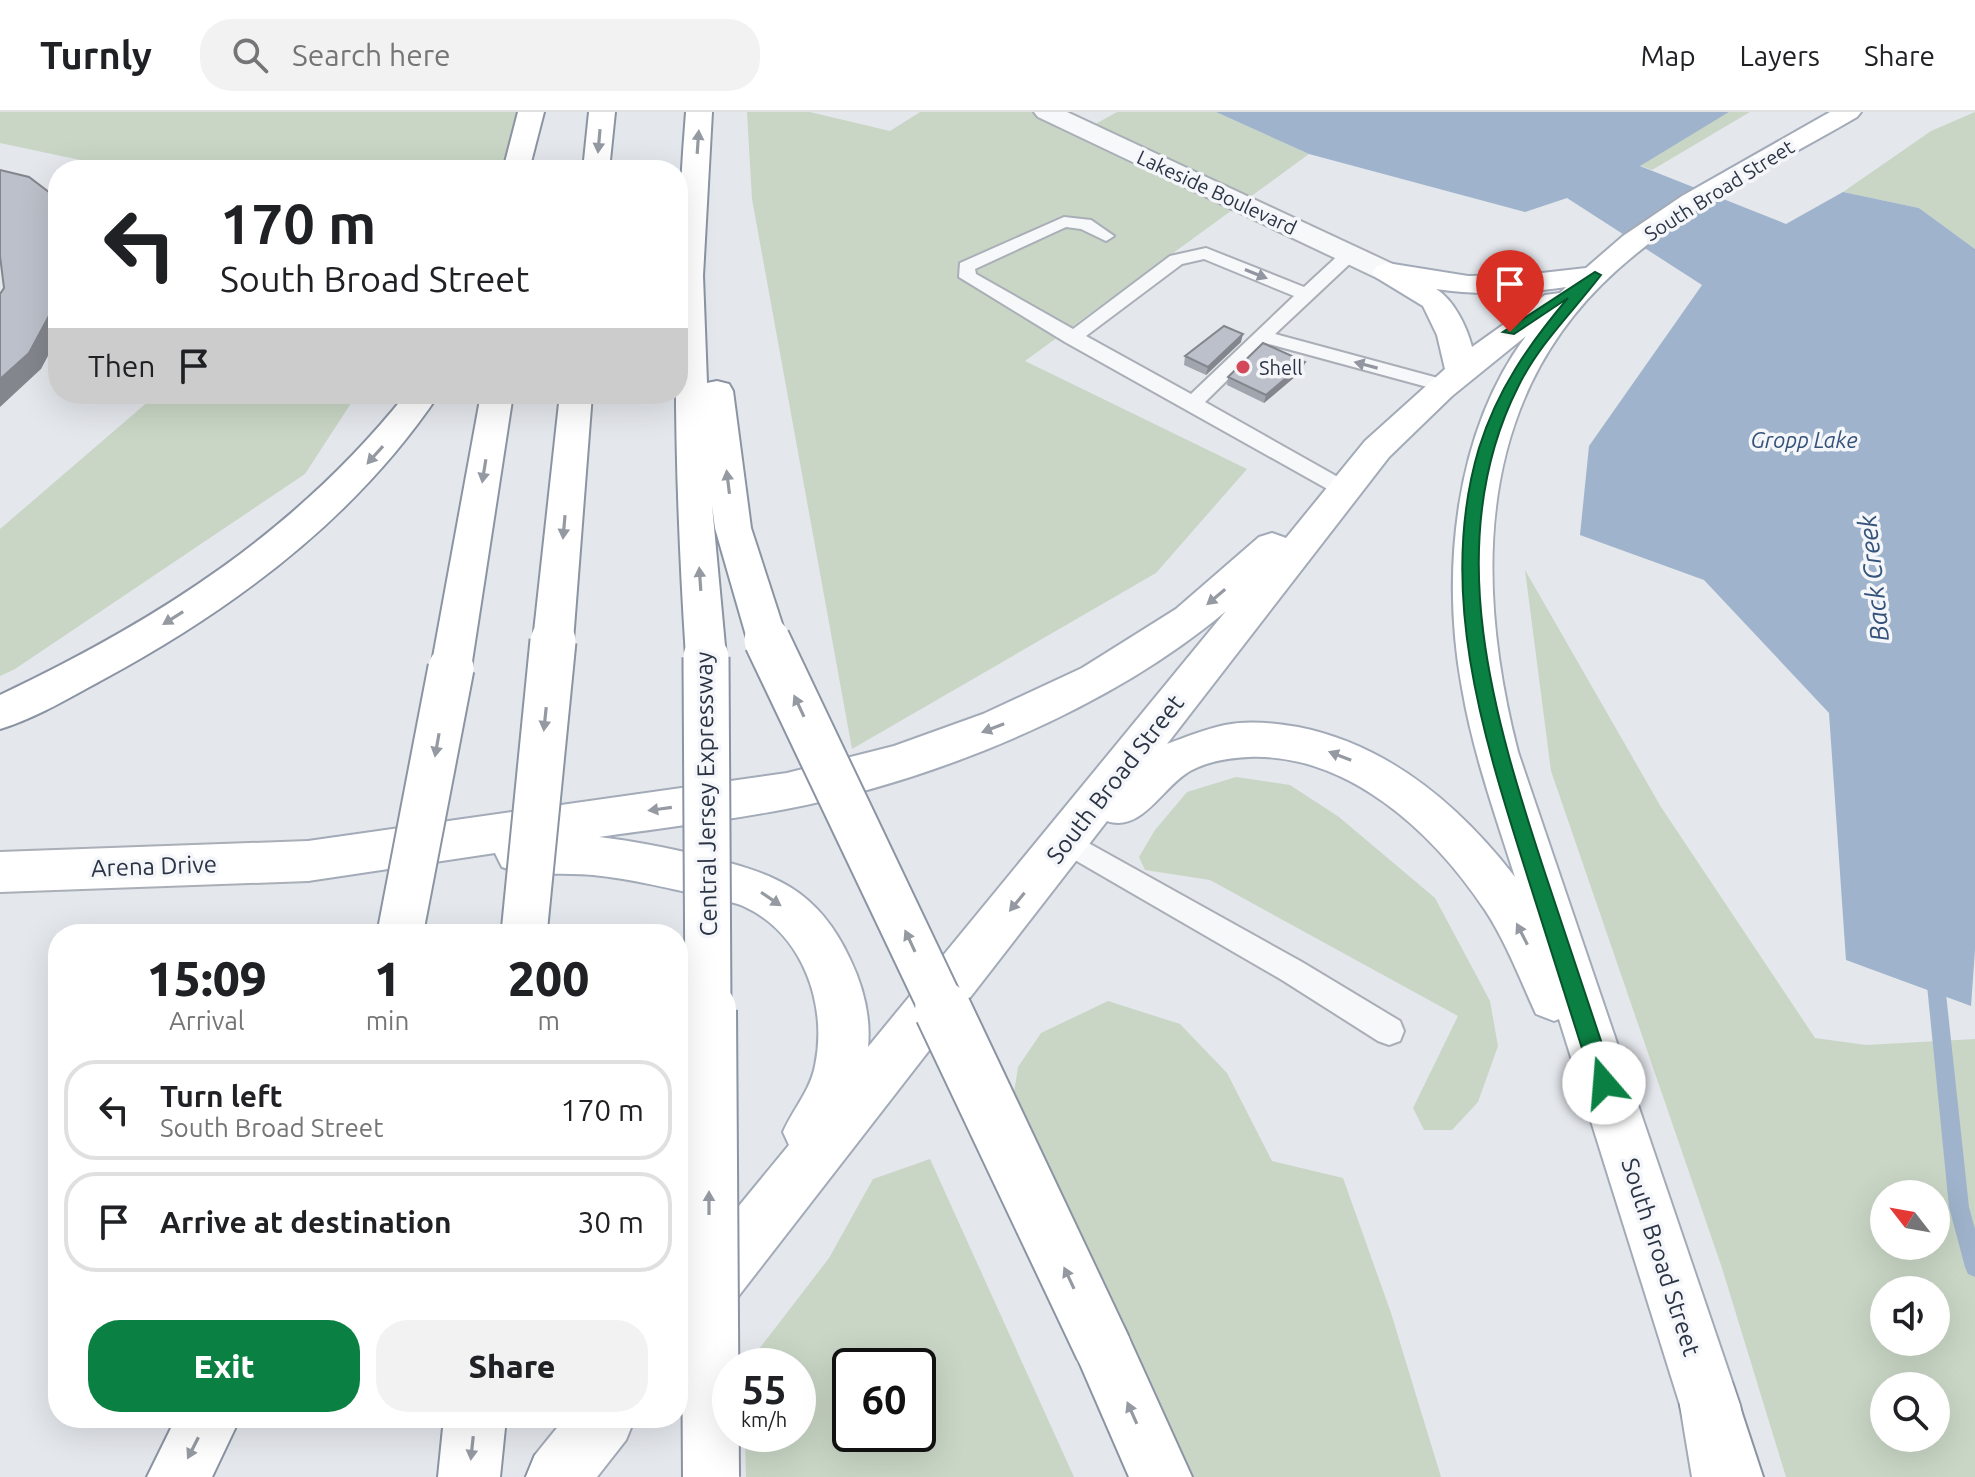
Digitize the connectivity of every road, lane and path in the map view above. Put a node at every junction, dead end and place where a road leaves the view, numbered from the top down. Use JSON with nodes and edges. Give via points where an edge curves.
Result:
{"nodes":[{"id":1,"x":532,"y":112,"type":"edge"},
{"id":2,"x":602,"y":112,"type":"edge"},
{"id":3,"x":699,"y":112,"type":"edge"},
{"id":4,"x":1047,"y":112,"type":"edge"},
{"id":5,"x":1848,"y":112,"type":"edge"},
{"id":6,"x":519,"y":160,"type":"edge"},
{"id":7,"x":527,"y":160,"type":"edge"},
{"id":8,"x":597,"y":160,"type":"edge"},
{"id":9,"x":1106,"y":236,"type":"dead end"},
{"id":10,"x":1350,"y":254,"type":"junction"},
{"id":11,"x":1601,"y":269,"type":"junction"},
{"id":12,"x":1387,"y":272,"type":"junction"},
{"id":13,"x":688,"y":276,"type":"junction"},
{"id":14,"x":1307,"y":295,"type":"junction"},
{"id":15,"x":1262,"y":336,"type":"junction"},
{"id":16,"x":1072,"y":338,"type":"junction"},
{"id":17,"x":1451,"y":378,"type":"junction"},
{"id":18,"x":416,"y":404,"type":"edge"},
{"id":19,"x":495,"y":404,"type":"edge"},
{"id":20,"x":575,"y":404,"type":"edge"},
{"id":21,"x":1192,"y":405,"type":"junction"},
{"id":22,"x":1377,"y":449,"type":"junction"},
{"id":23,"x":1338,"y":486,"type":"junction"},
{"id":24,"x":0,"y":713,"type":"edge"},
{"id":25,"x":1065,"y":841,"type":"junction"},
{"id":26,"x":308,"y":861,"type":"junction"},
{"id":27,"x":0,"y":872,"type":"edge"},
{"id":28,"x":402,"y":924,"type":"edge"},
{"id":29,"x":525,"y":924,"type":"edge"},
{"id":30,"x":1389,"y":1031,"type":"dead end"},
{"id":31,"x":1619,"y":1129,"type":"junction"},
{"id":32,"x":739,"y":1249,"type":"junction"},
{"id":33,"x":688,"y":1313,"type":"edge"},
{"id":34,"x":1710,"y":1405,"type":"junction"},
{"id":35,"x":204,"y":1428,"type":"edge"},
{"id":36,"x":474,"y":1428,"type":"edge"},
{"id":37,"x":596,"y":1428,"type":"edge"},
{"id":38,"x":558,"y":1476,"type":"edge"},
{"id":39,"x":178,"y":1477,"type":"edge"},
{"id":40,"x":469,"y":1477,"type":"edge"},
{"id":41,"x":711,"y":1477,"type":"edge"},
{"id":42,"x":1161,"y":1477,"type":"edge"},
{"id":43,"x":1723,"y":1477,"type":"edge"},
{"id":44,"x":1732,"y":1477,"type":"edge"}],
"edges":[{"from":1,"to":6,"type":"main road"},
{"from":1,"to":7,"type":"main road"},
{"from":2,"to":8,"type":"main road","one_way":true},
{"from":13,"to":3,"type":"main road","name":"Central Jersey Expressway","one_way":true},
{"from":4,"to":10,"type":"street","name":"Lakeside Boulevard"},
{"from":5,"to":11,"type":"main road","name":"South Broad Street","via":[[1732,180]]},
{"from":9,"to":16,"type":"lane","via":[[1085,224],[1064,222],[966,267],[968,277]]},
{"from":10,"to":12,"type":"street","name":"Lakeside Boulevard"},
{"from":10,"to":14,"type":"lane"},
{"from":11,"to":12,"type":"main road","via":[[1524,284],[1468,285]]},
{"from":11,"to":17,"type":"main road","name":"South Broad Street"},
{"from":11,"to":31,"type":"main road","name":"South Broad Street","via":[[1536,343],[1510,388],[1486,449],[1475,507],[1471,574],[1478,665],[1497,752]]},
{"from":12,"to":17,"type":"main road","via":[[1435,301],[1453,335]]},
{"from":41,"to":13,"type":"main road","name":"Central Jersey Expressway","one_way":true,"bridge":true,"via":[[706,657],[694,501]]},
{"from":42,"to":13,"type":"main road","one_way":true,"bridge":true,"via":[[767,639],[733,528],[708,318]]},
{"from":14,"to":15,"type":"lane"},
{"from":16,"to":14,"type":"lane","one_way":true,"via":[[1176,260],[1206,253]]},
{"from":17,"to":15,"type":"lane","one_way":true},
{"from":15,"to":21,"type":"lane"},
{"from":16,"to":21,"type":"lane"},
{"from":17,"to":22,"type":"main road","name":"South Broad Street"},
{"from":18,"to":24,"type":"main road","one_way":true,"via":[[352,480],[291,535],[217,590],[130,646]]},
{"from":19,"to":28,"type":"main road","one_way":true,"bridge":true},
{"from":20,"to":29,"type":"main road","one_way":true,"bridge":true},
{"from":21,"to":23,"type":"lane"},
{"from":22,"to":23,"type":"main road"},
{"from":22,"to":25,"type":"main road","name":"South Broad Street"},
{"from":23,"to":26,"type":"main road","one_way":true,"via":[[1190,619],[1110,672],[1022,717],[934,751],[787,791]]},
{"from":25,"to":30,"type":"lane"},
{"from":31,"to":25,"type":"main road","one_way":true,"via":[[1502,896],[1451,833],[1411,797],[1355,762],[1314,746],[1268,738],[1225,741],[1181,756],[1121,807]]},
{"from":25,"to":32,"type":"main road","name":"South Broad Street","one_way":true},
{"from":26,"to":27,"type":"main road","name":"Arena Drive"},
{"from":26,"to":32,"type":"main road","one_way":true,"via":[[566,851],[678,869],[758,890],[796,916],[823,950],[841,994],[844,1046],[832,1095]]},
{"from":31,"to":34,"type":"main road","name":"South Broad Street"},
{"from":32,"to":33,"type":"main road","name":"South Broad Street"},
{"from":34,"to":43,"type":"main road","name":"South Broad Street"},
{"from":34,"to":44,"type":"main road"},
{"from":35,"to":39,"type":"main road","one_way":true},
{"from":36,"to":40,"type":"main road","one_way":true},
{"from":37,"to":38,"type":"main road"}]}
